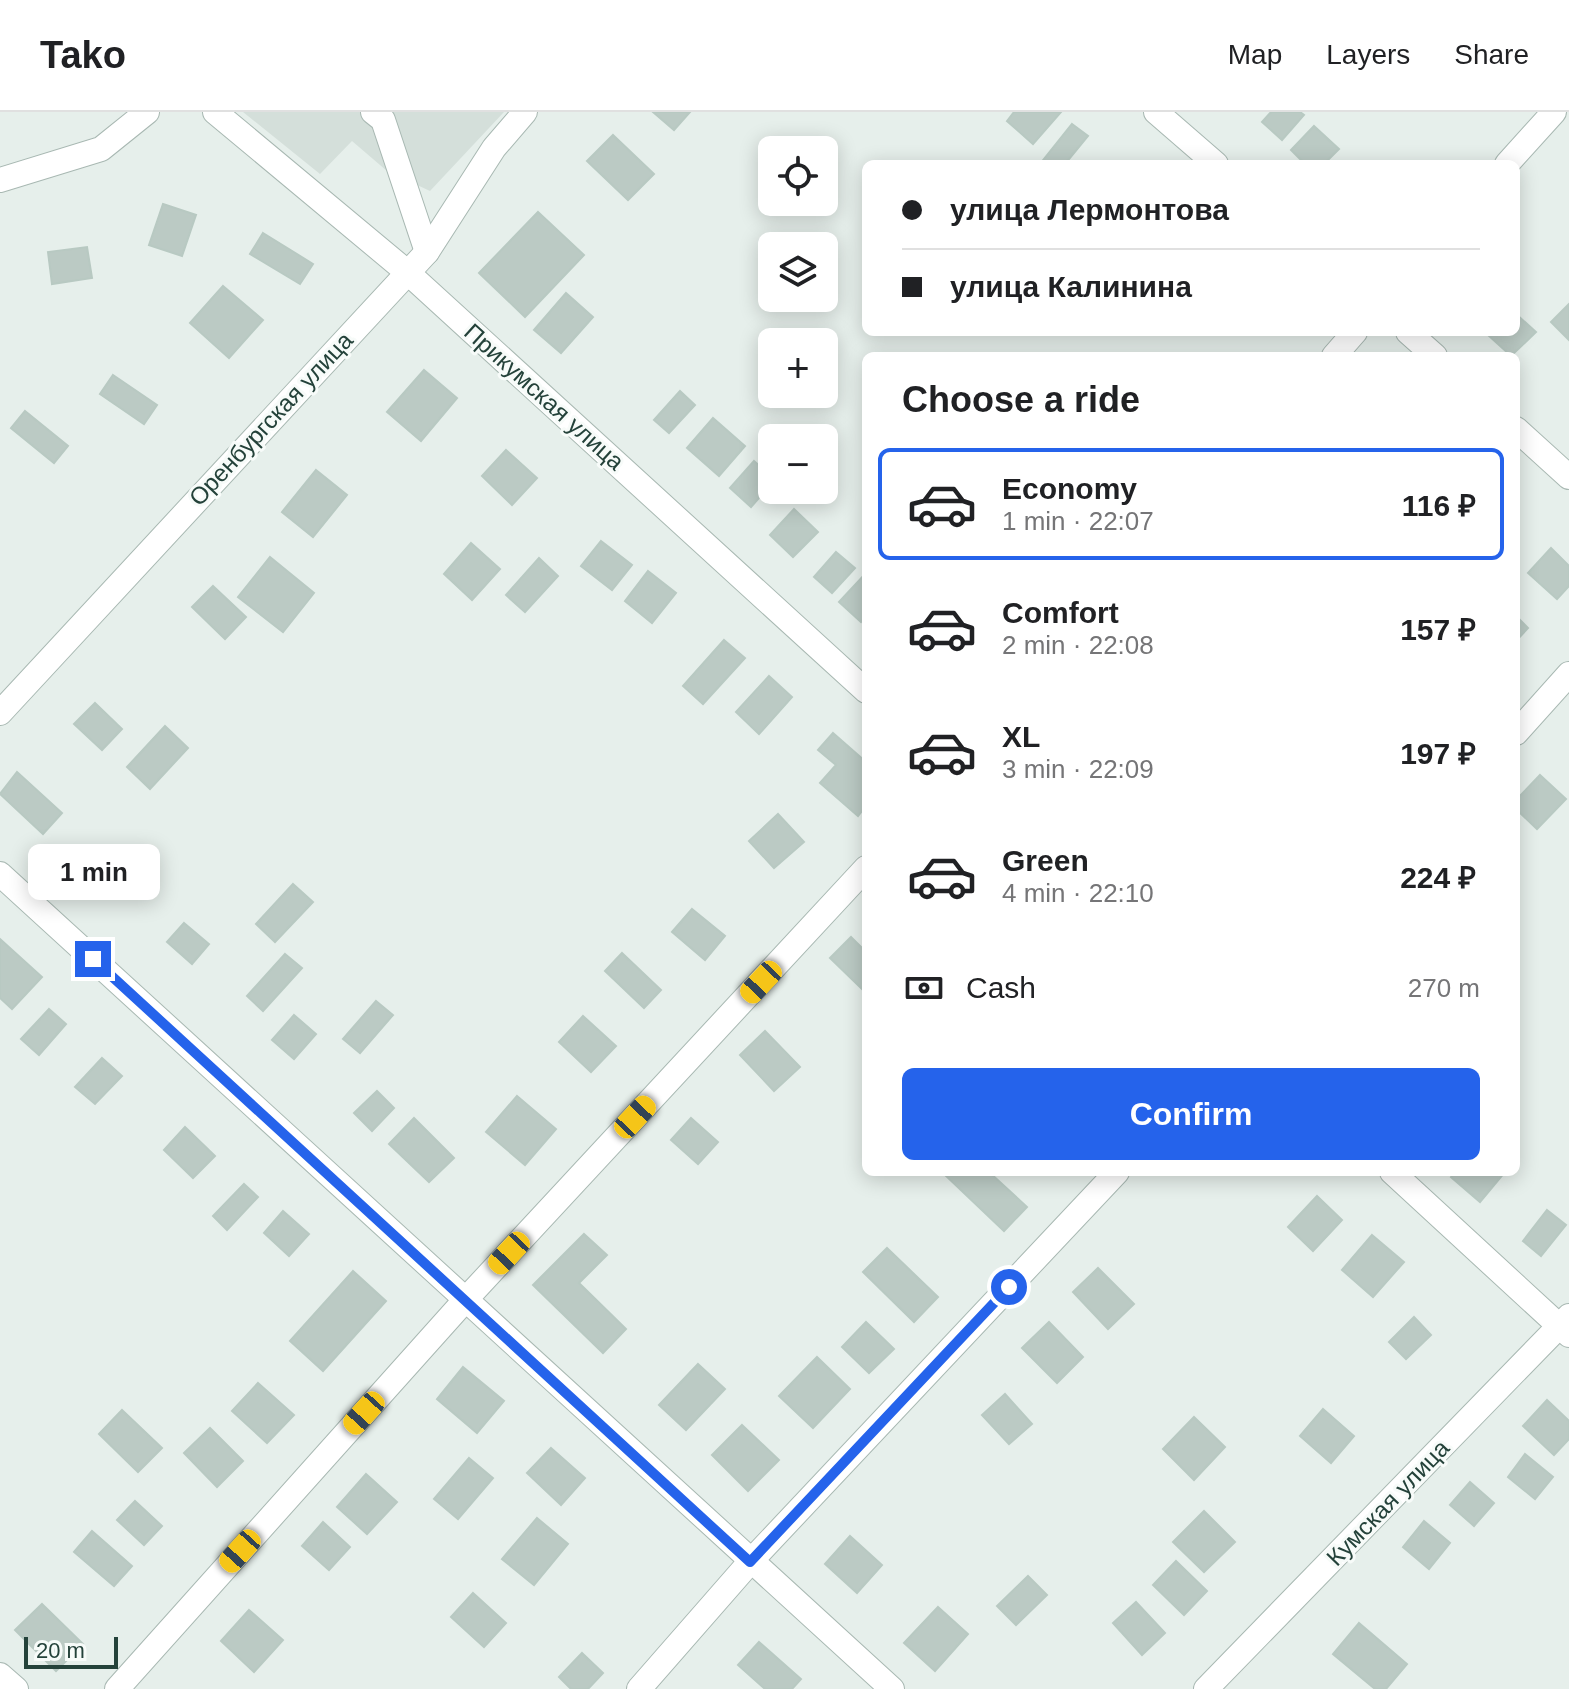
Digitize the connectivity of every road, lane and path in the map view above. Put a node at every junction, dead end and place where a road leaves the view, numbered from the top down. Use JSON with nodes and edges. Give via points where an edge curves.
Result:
{"nodes":[{"id":1,"x":147,"y":112,"type":"edge"},
{"id":2,"x":215,"y":112,"type":"edge"},
{"id":3,"x":525,"y":112,"type":"edge"},
{"id":4,"x":1156,"y":112,"type":"edge"},
{"id":5,"x":1554,"y":112,"type":"edge"},
{"id":6,"x":382,"y":115,"type":"edge"},
{"id":7,"x":1211,"y":160,"type":"edge"},
{"id":8,"x":1511,"y":160,"type":"edge"},
{"id":9,"x":0,"y":180,"type":"edge"},
{"id":10,"x":427,"y":252,"type":"junction"},
{"id":11,"x":407,"y":272,"type":"junction"},
{"id":12,"x":1352,"y":336,"type":"edge"},
{"id":13,"x":1412,"y":336,"type":"edge"},
{"id":14,"x":1338,"y":352,"type":"edge"},
{"id":15,"x":1430,"y":352,"type":"edge"},
{"id":16,"x":1520,"y":433,"type":"edge"},
{"id":17,"x":1569,"y":477,"type":"edge"},
{"id":18,"x":1569,"y":674,"type":"edge"},
{"id":19,"x":862,"y":687,"type":"edge"},
{"id":20,"x":0,"y":713,"type":"edge"},
{"id":21,"x":1520,"y":729,"type":"edge"},
{"id":22,"x":862,"y":872,"type":"edge"},
{"id":23,"x":0,"y":874,"type":"edge"},
{"id":24,"x":1113,"y":1176,"type":"edge"},
{"id":25,"x":1397,"y":1176,"type":"edge"},
{"id":26,"x":467,"y":1298,"type":"junction"},
{"id":27,"x":1566,"y":1326,"type":"edge"},
{"id":28,"x":750,"y":1562,"type":"junction"},
{"id":29,"x":0,"y":1675,"type":"edge"},
{"id":30,"x":16,"y":1689,"type":"edge"},
{"id":31,"x":117,"y":1689,"type":"edge"},
{"id":32,"x":639,"y":1689,"type":"edge"},
{"id":33,"x":892,"y":1689,"type":"edge"},
{"id":34,"x":1206,"y":1689,"type":"edge"}],
"edges":[{"from":1,"to":9,"type":"street","via":[[101,149]]},
{"from":2,"to":11,"type":"street","name":"Прикумская улица"},
{"from":3,"to":10,"type":"street","name":"Оренбургская улица","via":[[494,148]]},
{"from":4,"to":7,"type":"street"},
{"from":5,"to":8,"type":"street"},
{"from":6,"to":10,"type":"street"},
{"from":10,"to":11,"type":"street","name":"Оренбургская улица"},
{"from":11,"to":19,"type":"street","name":"Прикумская улица"},
{"from":11,"to":20,"type":"street","name":"Оренбургская улица"},
{"from":12,"to":14,"type":"street"},
{"from":13,"to":15,"type":"street"},
{"from":16,"to":17,"type":"street"},
{"from":18,"to":21,"type":"street"},
{"from":22,"to":26,"type":"street"},
{"from":23,"to":26,"type":"street"},
{"from":24,"to":28,"type":"street"},
{"from":25,"to":27,"type":"street"},
{"from":26,"to":28,"type":"street"},
{"from":26,"to":31,"type":"street"},
{"from":27,"to":34,"type":"street","name":"Кумская улица"},
{"from":28,"to":32,"type":"street"},
{"from":28,"to":33,"type":"street"},
{"from":29,"to":30,"type":"street"}]}
